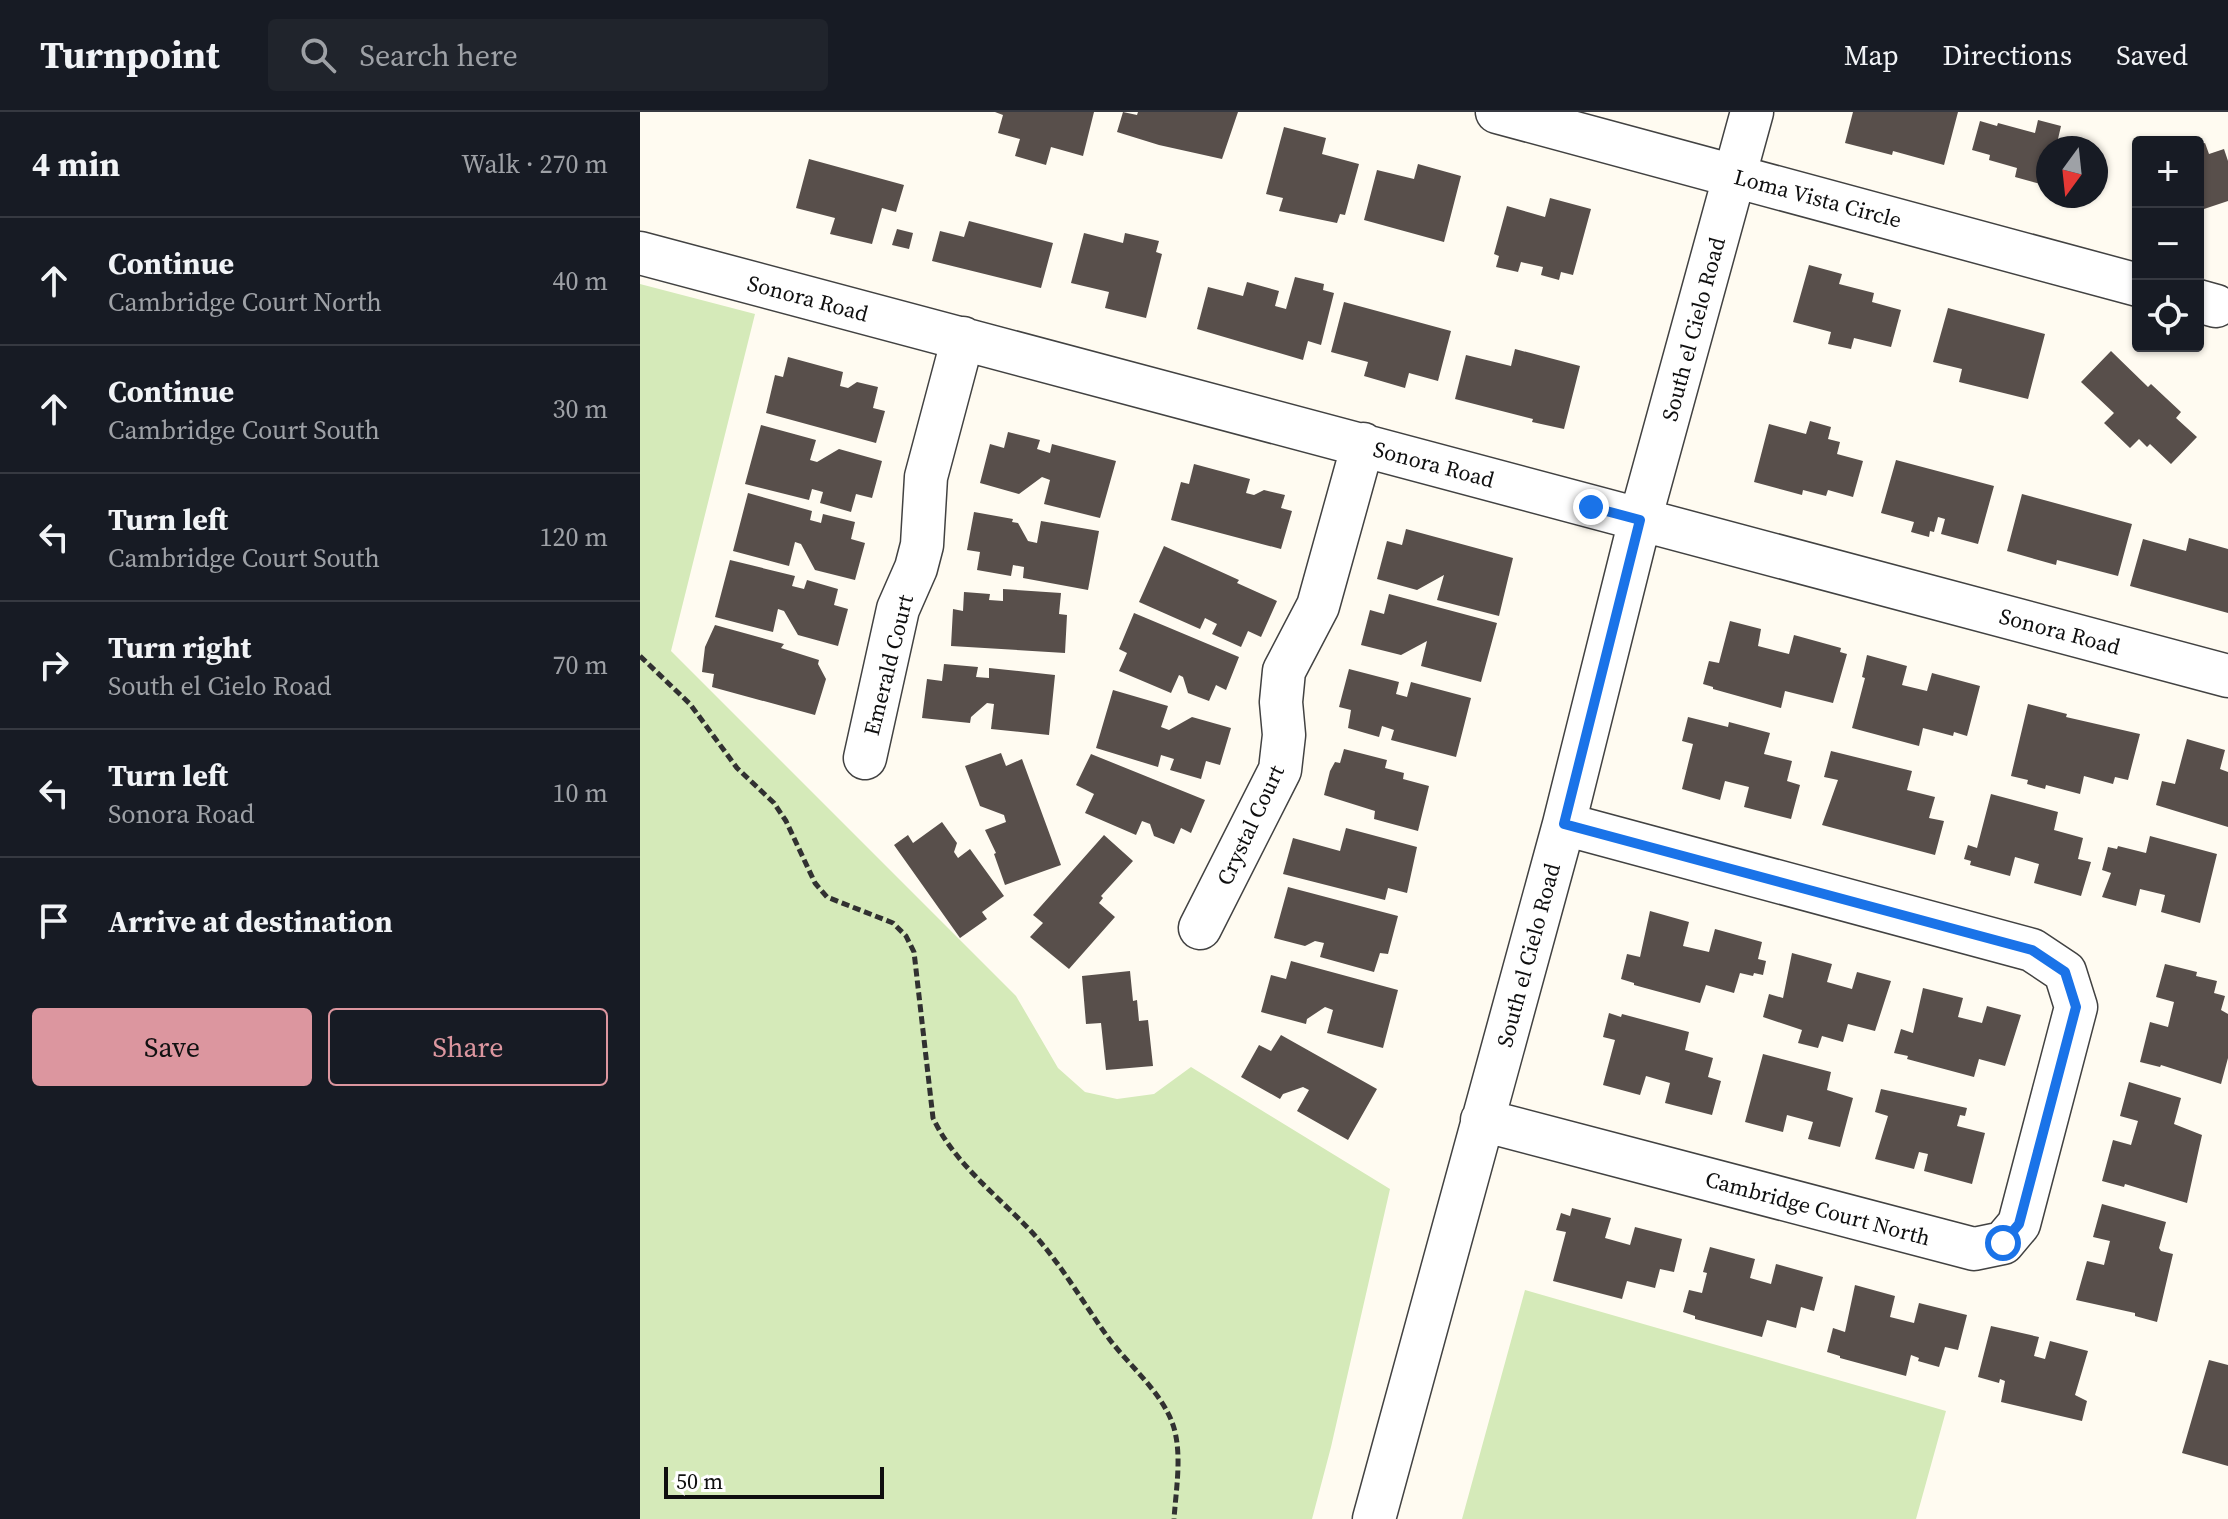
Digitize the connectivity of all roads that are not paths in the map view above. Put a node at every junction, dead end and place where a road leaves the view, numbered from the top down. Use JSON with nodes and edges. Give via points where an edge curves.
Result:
{"nodes":[{"id":1,"x":1497,"y":112,"type":"edge"},
{"id":2,"x":1752,"y":112,"type":"edge"},
{"id":3,"x":1735,"y":175,"type":"junction"},
{"id":4,"x":640,"y":253,"type":"edge"},
{"id":5,"x":2132,"y":283,"type":"edge"},
{"id":6,"x":963,"y":338,"type":"junction"},
{"id":7,"x":1363,"y":444,"type":"junction"},
{"id":8,"x":1640,"y":520,"type":"junction"},
{"id":9,"x":2228,"y":676,"type":"edge"},
{"id":10,"x":865,"y":758,"type":"dead end"},
{"id":11,"x":1564,"y":824,"type":"junction"},
{"id":12,"x":1200,"y":928,"type":"dead end"},
{"id":13,"x":1482,"y":1120,"type":"junction"},
{"id":14,"x":1374,"y":1519,"type":"edge"}],
"edges":[{"from":1,"to":3,"type":"street","name":"Loma Vista Circle"},
{"from":2,"to":3,"type":"street","name":"South el Cielo Road"},
{"from":3,"to":5,"type":"street","name":"Loma Vista Circle"},
{"from":3,"to":8,"type":"street","name":"South el Cielo Road"},
{"from":4,"to":6,"type":"street","name":"Sonora Road"},
{"from":6,"to":7,"type":"street","name":"Sonora Road"},
{"from":6,"to":10,"type":"street","name":"Emerald Court","via":[[926,477],[922,545],[898,609]]},
{"from":7,"to":8,"type":"street","name":"Sonora Road"},
{"from":7,"to":12,"type":"street","name":"Crystal Court","via":[[1318,606],[1284,671],[1280,770]]},
{"from":8,"to":9,"type":"street","name":"Sonora Road"},
{"from":8,"to":11,"type":"street","name":"South el Cielo Road"},
{"from":11,"to":13,"type":"street","name":"South el Cielo Road"},
{"from":11,"to":13,"type":"street","name":"Cambridge Court North","via":[[2032,950],[2065,972],[2076,1007],[2019,1224],[2003,1243],[1974,1249]]},
{"from":13,"to":14,"type":"street","name":"South el Cielo Road"}]}
